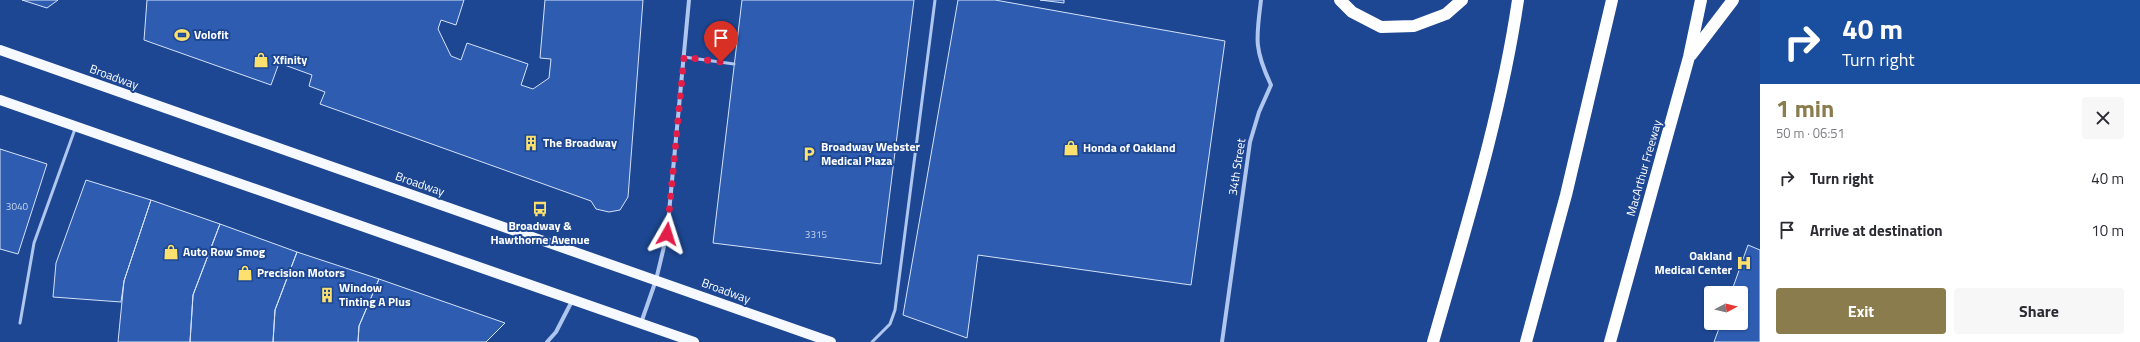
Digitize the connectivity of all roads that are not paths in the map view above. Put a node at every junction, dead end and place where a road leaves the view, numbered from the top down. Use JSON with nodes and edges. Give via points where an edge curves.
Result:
{"nodes":[{"id":1,"x":689,"y":0,"type":"edge"},
{"id":2,"x":934,"y":0,"type":"edge"},
{"id":3,"x":1261,"y":0,"type":"edge"},
{"id":4,"x":1340,"y":0,"type":"edge"},
{"id":5,"x":1462,"y":0,"type":"edge"},
{"id":6,"x":1518,"y":0,"type":"edge"},
{"id":7,"x":1607,"y":0,"type":"edge"},
{"id":8,"x":1612,"y":0,"type":"edge"},
{"id":9,"x":1701,"y":0,"type":"edge"},
{"id":10,"x":1733,"y":0,"type":"edge"},
{"id":11,"x":1605,"y":32,"type":"junction"},
{"id":12,"x":0,"y":50,"type":"edge"},
{"id":13,"x":684,"y":57,"type":"junction"},
{"id":14,"x":1689,"y":57,"type":"junction"},
{"id":15,"x":734,"y":64,"type":"dead end"},
{"id":16,"x":0,"y":100,"type":"edge"},
{"id":17,"x":76,"y":127,"type":"junction"},
{"id":18,"x":656,"y":280,"type":"junction"},
{"id":19,"x":572,"y":301,"type":"junction"},
{"id":20,"x":20,"y":323,"type":"dead end"},
{"id":21,"x":641,"y":324,"type":"junction"},
{"id":22,"x":547,"y":342,"type":"edge"},
{"id":23,"x":694,"y":342,"type":"edge"},
{"id":24,"x":831,"y":342,"type":"edge"},
{"id":25,"x":872,"y":342,"type":"edge"},
{"id":26,"x":1222,"y":342,"type":"edge"},
{"id":27,"x":1433,"y":342,"type":"edge"},
{"id":28,"x":1526,"y":342,"type":"edge"},
{"id":29,"x":1610,"y":342,"type":"edge"}],
"edges":[{"from":1,"to":13,"type":"street"},
{"from":2,"to":25,"type":"lane","via":[[895,310],[890,324]]},
{"from":3,"to":26,"type":"street","name":"34th Street","via":[[1256,36],[1260,62],[1271,85],[1250,142]]},
{"from":4,"to":5,"type":"highway","via":[[1352,12],[1381,26],[1414,26],[1446,14]]},
{"from":6,"to":27,"type":"highway","via":[[1509,57],[1469,215]]},
{"from":7,"to":11,"type":"highway"},
{"from":8,"to":11,"type":"highway"},
{"from":9,"to":14,"type":"highway","name":"MacArthur Freeway"},
{"from":10,"to":14,"type":"highway"},
{"from":11,"to":28,"type":"highway","via":[[1566,195]]},
{"from":12,"to":18,"type":"main road","name":"Broadway"},
{"from":13,"to":15,"type":"lane"},
{"from":13,"to":18,"type":"street","via":[[667,234]]},
{"from":14,"to":29,"type":"highway","name":"MacArthur Freeway"},
{"from":16,"to":17,"type":"main road"},
{"from":17,"to":19,"type":"main road"},
{"from":17,"to":20,"type":"lane","via":[[34,243]]},
{"from":18,"to":21,"type":"street"},
{"from":18,"to":24,"type":"main road","name":"Broadway"},
{"from":19,"to":21,"type":"main road"},
{"from":19,"to":22,"type":"street","via":[[556,332]]},
{"from":21,"to":23,"type":"main road"}]}
